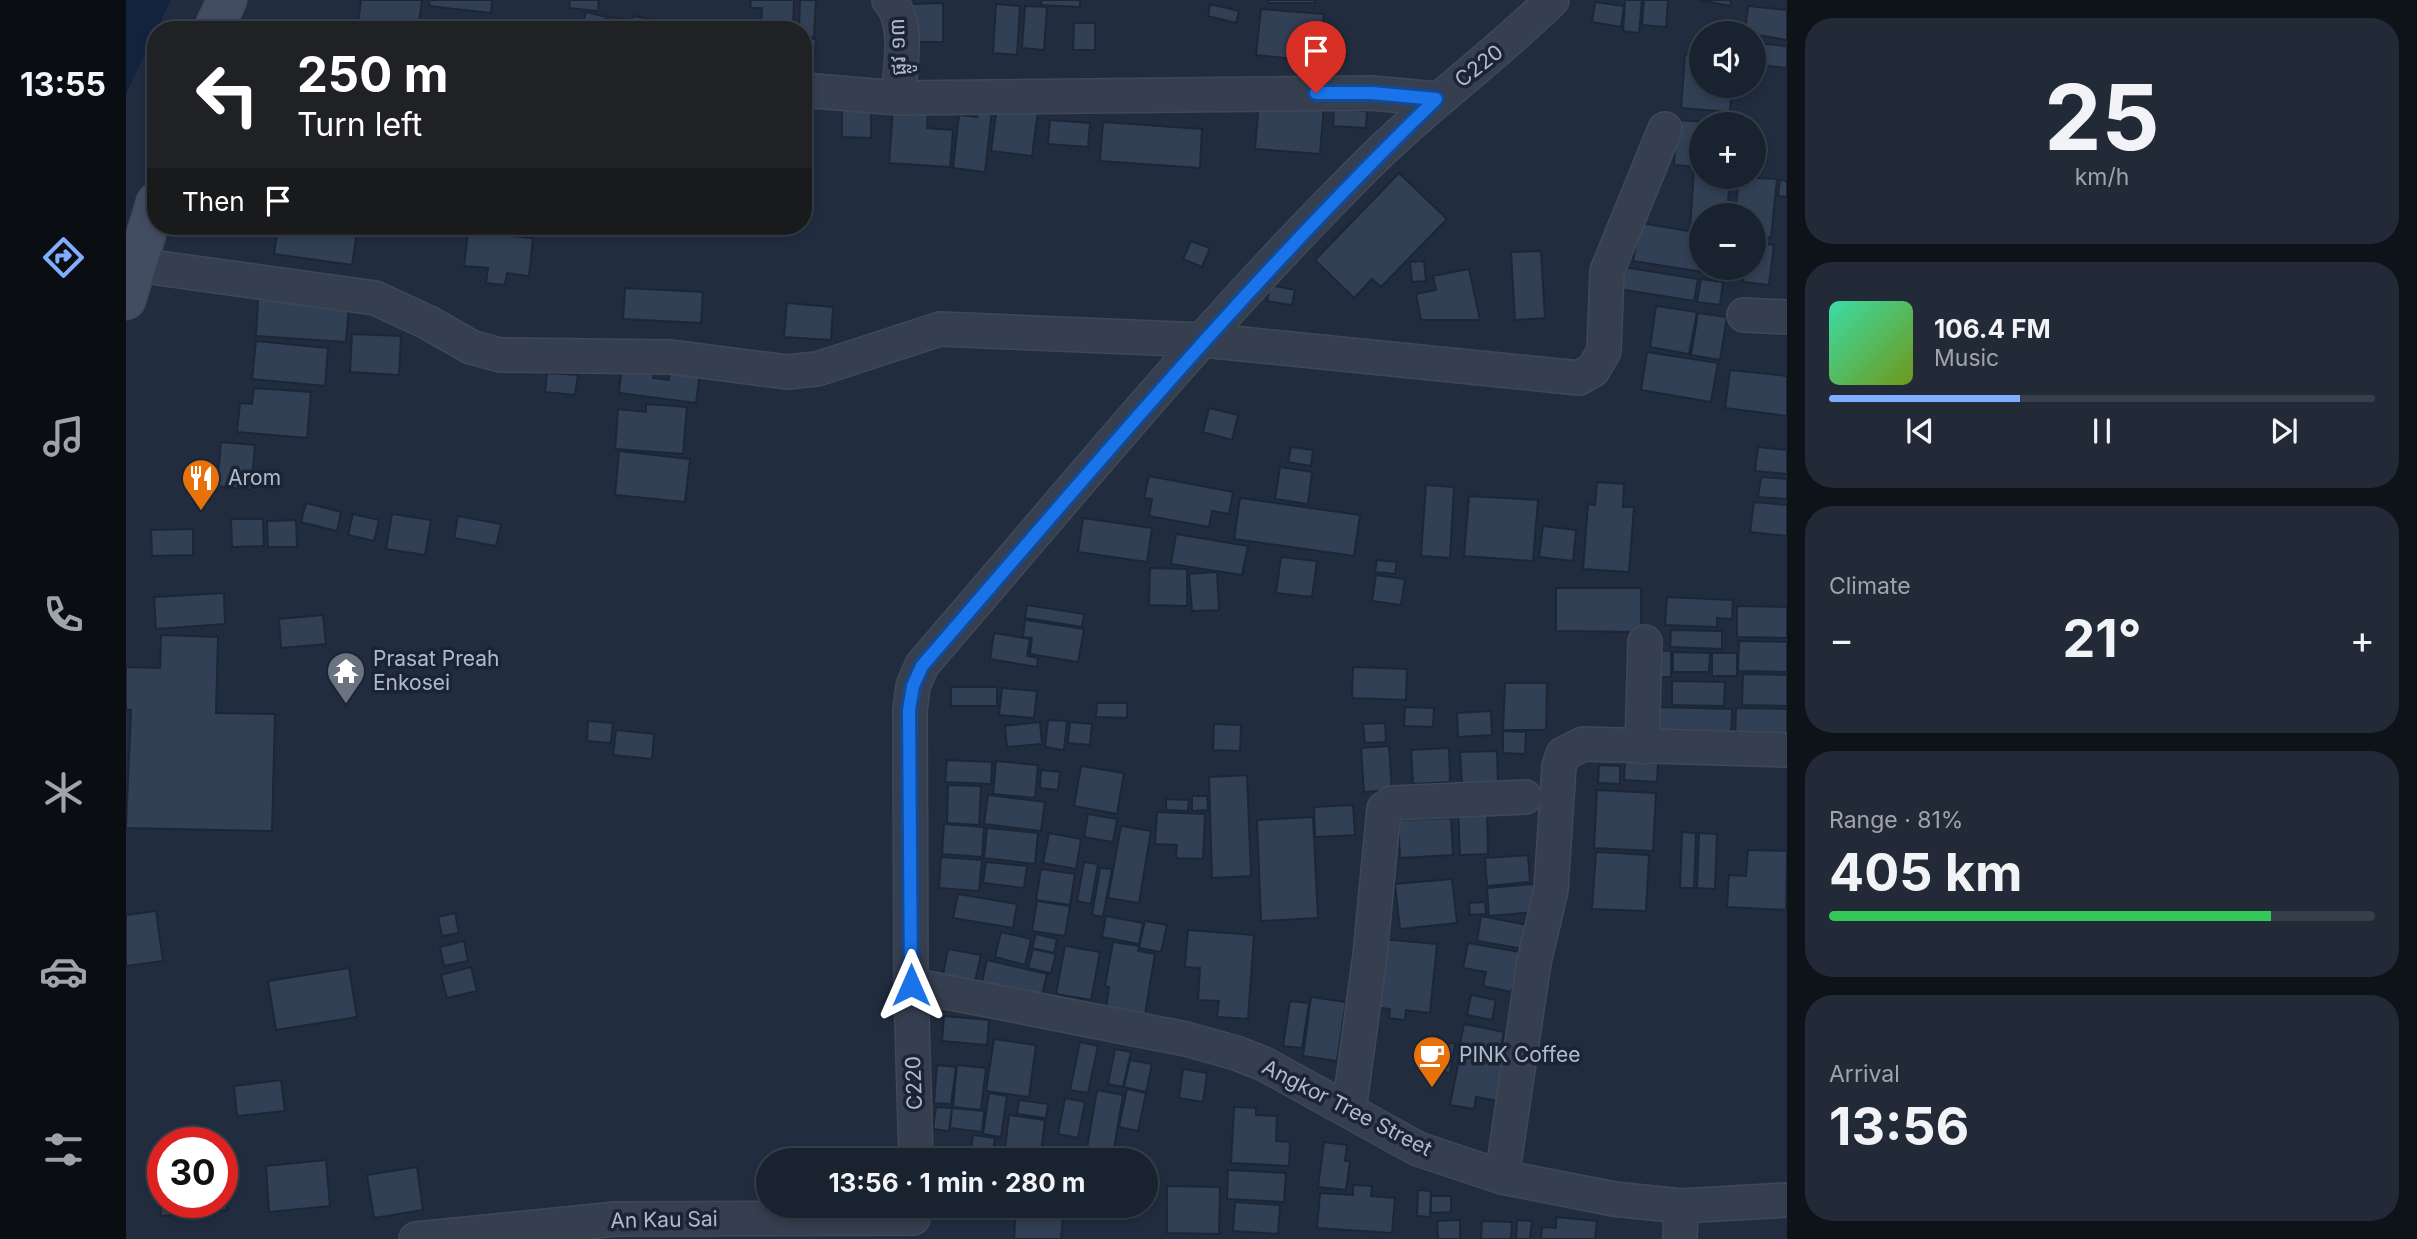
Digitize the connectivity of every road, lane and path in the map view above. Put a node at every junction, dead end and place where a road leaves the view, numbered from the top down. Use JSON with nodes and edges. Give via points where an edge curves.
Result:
{"nodes":[{"id":1,"x":227,"y":0,"type":"edge"},
{"id":2,"x":889,"y":0,"type":"edge"},
{"id":3,"x":1552,"y":0,"type":"edge"},
{"id":4,"x":217,"y":21,"type":"edge"},
{"id":5,"x":812,"y":91,"type":"edge"},
{"id":6,"x":898,"y":98,"type":"junction"},
{"id":7,"x":1436,"y":99,"type":"junction"},
{"id":8,"x":1665,"y":129,"type":"dead end"},
{"id":9,"x":147,"y":232,"type":"edge"},
{"id":10,"x":132,"y":282,"type":"edge"},
{"id":11,"x":1744,"y":315,"type":"dead end"},
{"id":12,"x":1787,"y":317,"type":"edge"},
{"id":13,"x":1203,"y":340,"type":"junction"},
{"id":14,"x":1645,"y":642,"type":"dead end"},
{"id":15,"x":1642,"y":747,"type":"junction"},
{"id":16,"x":1787,"y":750,"type":"edge"},
{"id":17,"x":1525,"y":796,"type":"dead end"},
{"id":18,"x":911,"y":985,"type":"junction"},
{"id":19,"x":1349,"y":1110,"type":"junction"},
{"id":20,"x":916,"y":1148,"type":"edge"},
{"id":21,"x":1502,"y":1177,"type":"junction"},
{"id":22,"x":1787,"y":1200,"type":"edge"},
{"id":23,"x":1681,"y":1206,"type":"junction"},
{"id":24,"x":914,"y":1221,"type":"edge"},
{"id":25,"x":416,"y":1239,"type":"edge"},
{"id":26,"x":1680,"y":1239,"type":"edge"}],
"edges":[{"from":1,"to":4,"type":"street"},
{"from":2,"to":6,"type":"street","name":"ផ្លូវ ១៣","via":[[900,22]]},
{"from":3,"to":7,"type":"street","name":"C220","via":[[1506,45]]},
{"from":5,"to":6,"type":"street"},
{"from":6,"to":7,"type":"street","via":[[1372,93]]},
{"from":7,"to":13,"type":"street","name":"C220","via":[[1372,160]]},
{"from":8,"to":13,"type":"street","via":[[1607,271],[1604,351],[1593,370],[1579,378]]},
{"from":9,"to":10,"type":"street"},
{"from":10,"to":13,"type":"street","via":[[375,299],[471,347],[500,355],[671,357],[787,372],[817,369],[940,329]]},
{"from":11,"to":12,"type":"street"},
{"from":13,"to":18,"type":"street","name":"C220","via":[[922,666],[909,710]]},
{"from":14,"to":15,"type":"street"},
{"from":15,"to":16,"type":"street"},
{"from":15,"to":21,"type":"street","via":[[1583,744],[1563,754],[1559,766],[1550,890],[1534,962]]},
{"from":17,"to":19,"type":"street","via":[[1392,803],[1384,808]]},
{"from":18,"to":19,"type":"street","name":"Angkor Tree Street","via":[[1236,1053]]},
{"from":18,"to":20,"type":"street","name":"C220"},
{"from":19,"to":21,"type":"street","name":"Angkor Tree Street","via":[[1418,1149]]},
{"from":21,"to":23,"type":"street","name":"Angkor Tree Street","via":[[1614,1199]]},
{"from":22,"to":23,"type":"street","name":"Angkor Tree Street"},
{"from":23,"to":26,"type":"street"},
{"from":24,"to":25,"type":"street","name":"An Kau Sai","via":[[616,1219]]}]}
